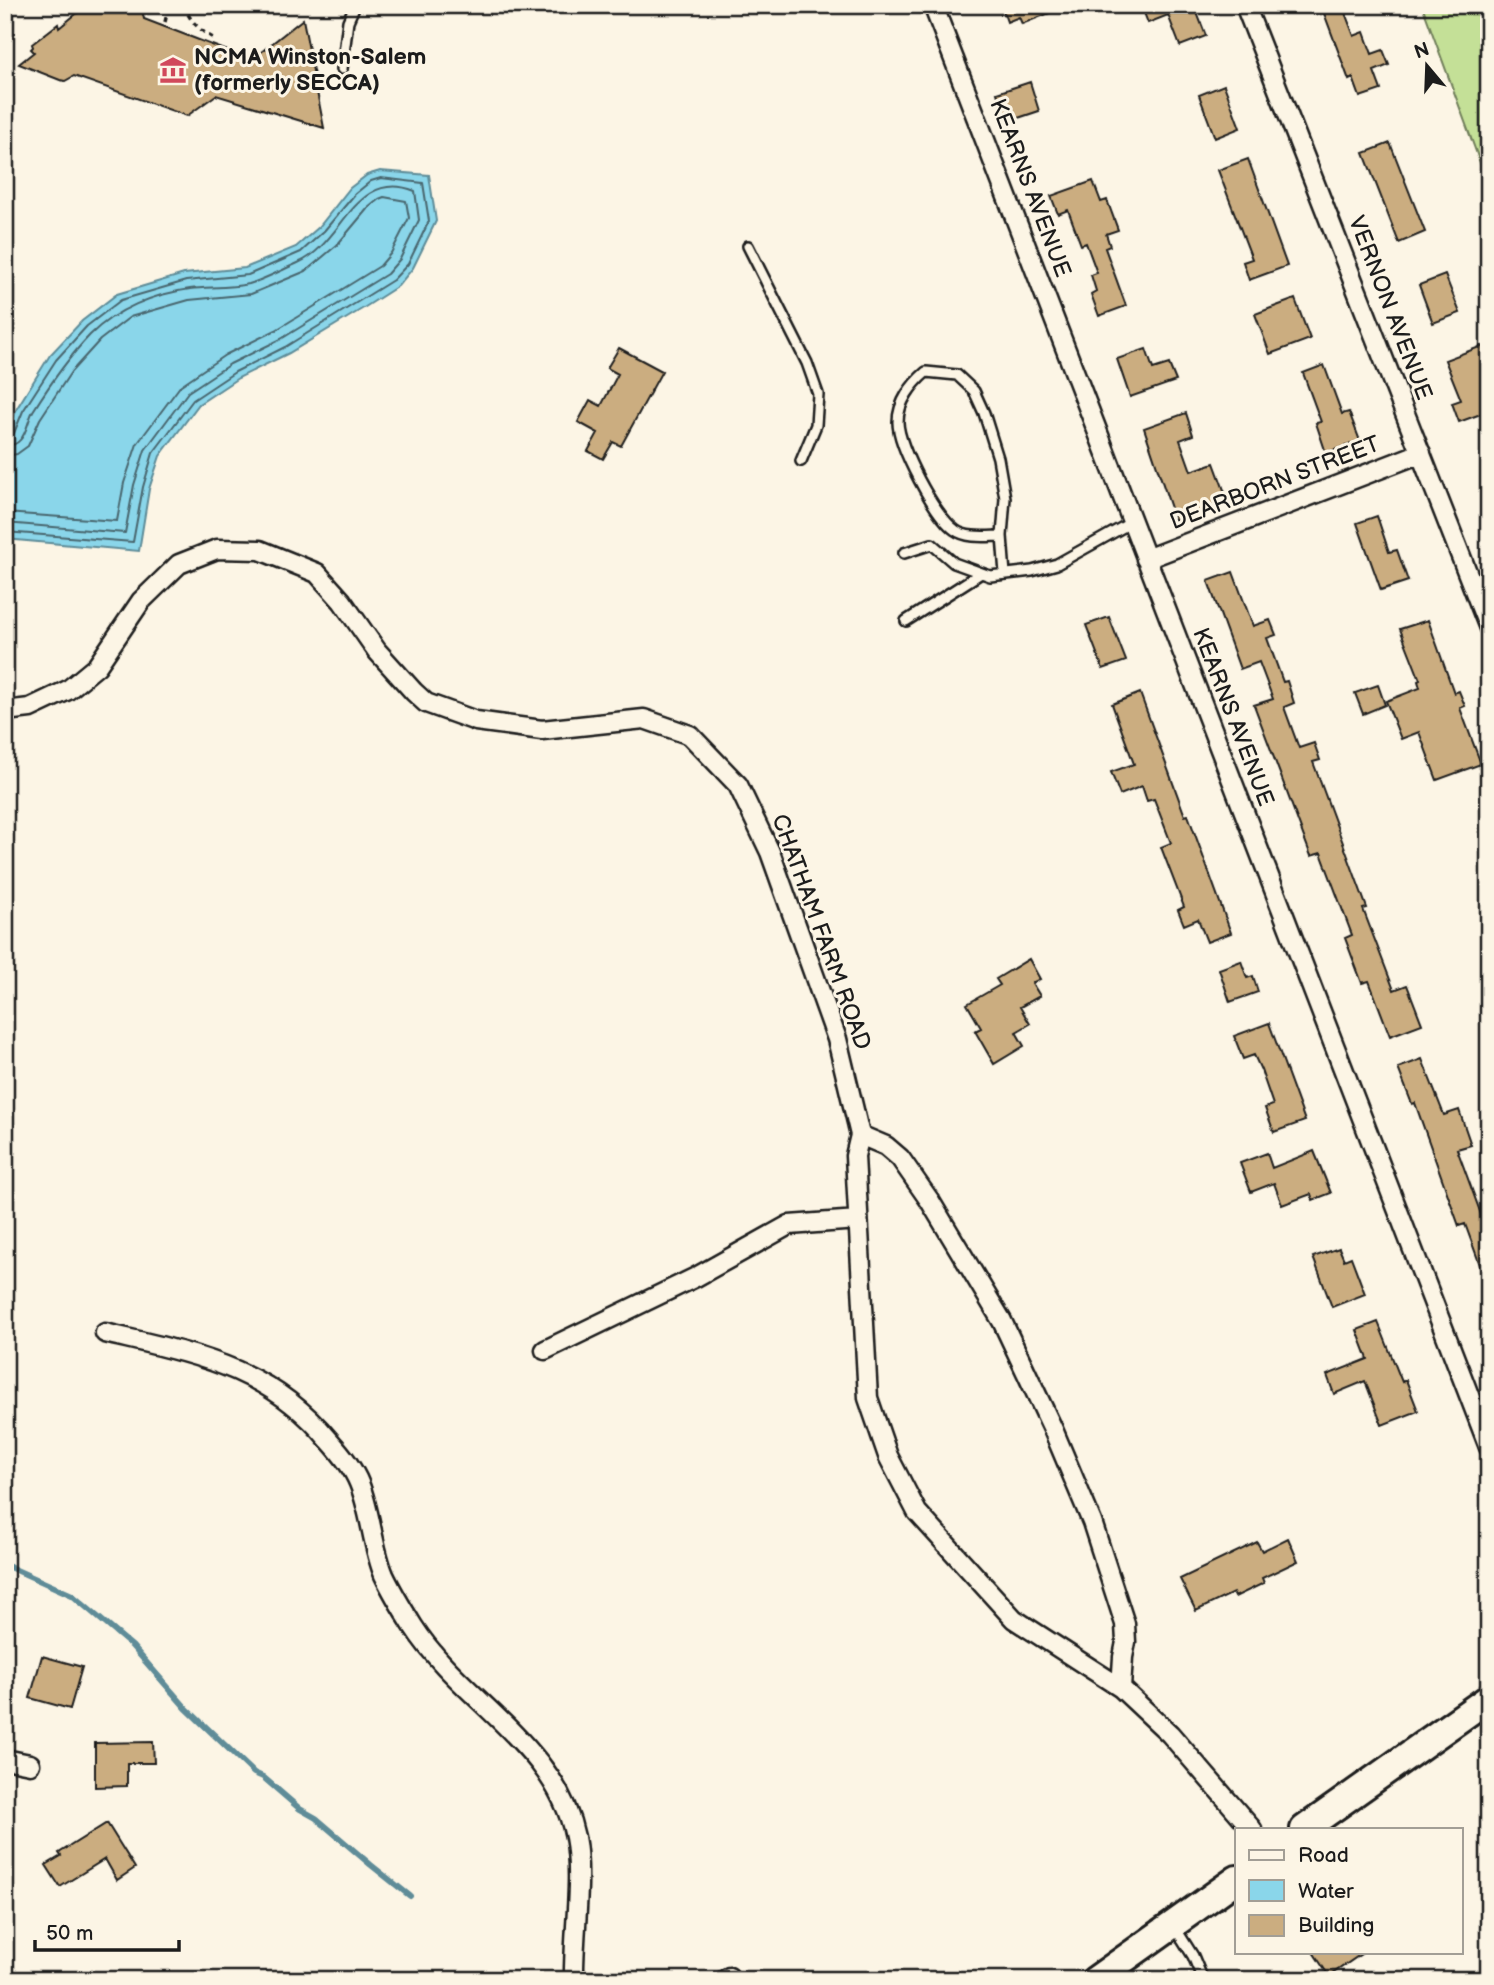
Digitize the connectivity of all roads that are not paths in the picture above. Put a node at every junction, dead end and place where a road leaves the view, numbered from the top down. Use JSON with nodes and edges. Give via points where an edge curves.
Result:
{"nodes":[{"id":1,"x":355,"y":5,"type":"edge"},
{"id":2,"x":933,"y":5,"type":"edge"},
{"id":3,"x":1245,"y":5,"type":"edge"},
{"id":4,"x":342,"y":69,"type":"dead end"},
{"id":5,"x":748,"y":246,"type":"dead end"},
{"id":6,"x":1421,"y":453,"type":"junction"},
{"id":7,"x":801,"y":461,"type":"dead end"},
{"id":8,"x":1132,"y":522,"type":"junction"},
{"id":9,"x":1002,"y":536,"type":"junction"},
{"id":10,"x":904,"y":553,"type":"dead end"},
{"id":11,"x":1146,"y":559,"type":"junction"},
{"id":12,"x":981,"y":573,"type":"junction"},
{"id":13,"x":1005,"y":574,"type":"junction"},
{"id":14,"x":906,"y":621,"type":"dead end"},
{"id":15,"x":1489,"y":628,"type":"edge"},
{"id":16,"x":5,"y":711,"type":"edge"},
{"id":17,"x":860,"y":1135,"type":"junction"},
{"id":18,"x":858,"y":1220,"type":"junction"},
{"id":19,"x":105,"y":1333,"type":"dead end"},
{"id":20,"x":545,"y":1350,"type":"dead end"},
{"id":21,"x":1489,"y":1447,"type":"edge"},
{"id":22,"x":1121,"y":1688,"type":"junction"},
{"id":23,"x":1489,"y":1698,"type":"edge"},
{"id":24,"x":5,"y":1759,"type":"edge"},
{"id":25,"x":30,"y":1764,"type":"dead end"},
{"id":26,"x":1251,"y":1828,"type":"edge"},
{"id":27,"x":1305,"y":1828,"type":"edge"},
{"id":28,"x":1235,"y":1880,"type":"edge"},
{"id":29,"x":1172,"y":1924,"type":"junction"},
{"id":30,"x":574,"y":1980,"type":"edge"},
{"id":31,"x":1095,"y":1980,"type":"edge"},
{"id":32,"x":1203,"y":1980,"type":"edge"}],
"edges":[{"from":1,"to":4,"type":"lane","via":[[348,20]]},
{"from":2,"to":8,"type":"street","name":"KEARNS AVENUE"},
{"from":3,"to":6,"type":"street","name":"VERNON AVENUE"},
{"from":5,"to":7,"type":"lane","via":[[818,394],[816,425]]},
{"from":6,"to":11,"type":"street","name":"DEARBORN STREET"},
{"from":6,"to":15,"type":"street","name":"VERNON AVENUE"},
{"from":8,"to":11,"type":"street","name":"KEARNS AVENUE"},
{"from":8,"to":13,"type":"lane","via":[[1057,564]]},
{"from":9,"to":9,"type":"lane","via":[[1005,498],[998,458],[975,391],[957,375],[926,372],[902,401],[898,422],[904,447],[940,514],[956,531],[978,537]]},
{"from":9,"to":13,"type":"lane"},
{"from":10,"to":12,"type":"lane","via":[[932,544],[954,562]]},
{"from":11,"to":21,"type":"street","name":"KEARNS AVENUE"},
{"from":12,"to":13,"type":"lane"},
{"from":12,"to":14,"type":"lane"},
{"from":16,"to":17,"type":"street","name":"CHATHAM FARM ROAD","via":[[30,708],[68,690],[97,666],[141,601],[178,565],[217,550],[260,550],[317,573],[377,651],[426,703],[476,720],[542,730],[644,719],[690,736],[738,785],[770,852],[837,1039]]},
{"from":17,"to":18,"type":"street","name":"CHATHAM FARM ROAD","via":[[855,1156]]},
{"from":17,"to":22,"type":"street","via":[[900,1158],[1002,1321],[1096,1535],[1125,1625]]},
{"from":18,"to":20,"type":"street","via":[[789,1225],[696,1277]]},
{"from":18,"to":22,"type":"street","name":"CHATHAM FARM ROAD","via":[[868,1398],[887,1456],[917,1511],[1014,1619]]},
{"from":19,"to":30,"type":"street","via":[[220,1363],[264,1382],[318,1426],[340,1453],[359,1482],[384,1575],[413,1627],[530,1749],[563,1801],[575,1836],[577,1864]]},
{"from":22,"to":26,"type":"street","name":"CHATHAM FARM ROAD","via":[[1170,1734]]},
{"from":23,"to":27,"type":"main road"},
{"from":24,"to":25,"type":"street"},
{"from":28,"to":29,"type":"main road"},
{"from":29,"to":31,"type":"main road"},
{"from":29,"to":32,"type":"lane"}]}
